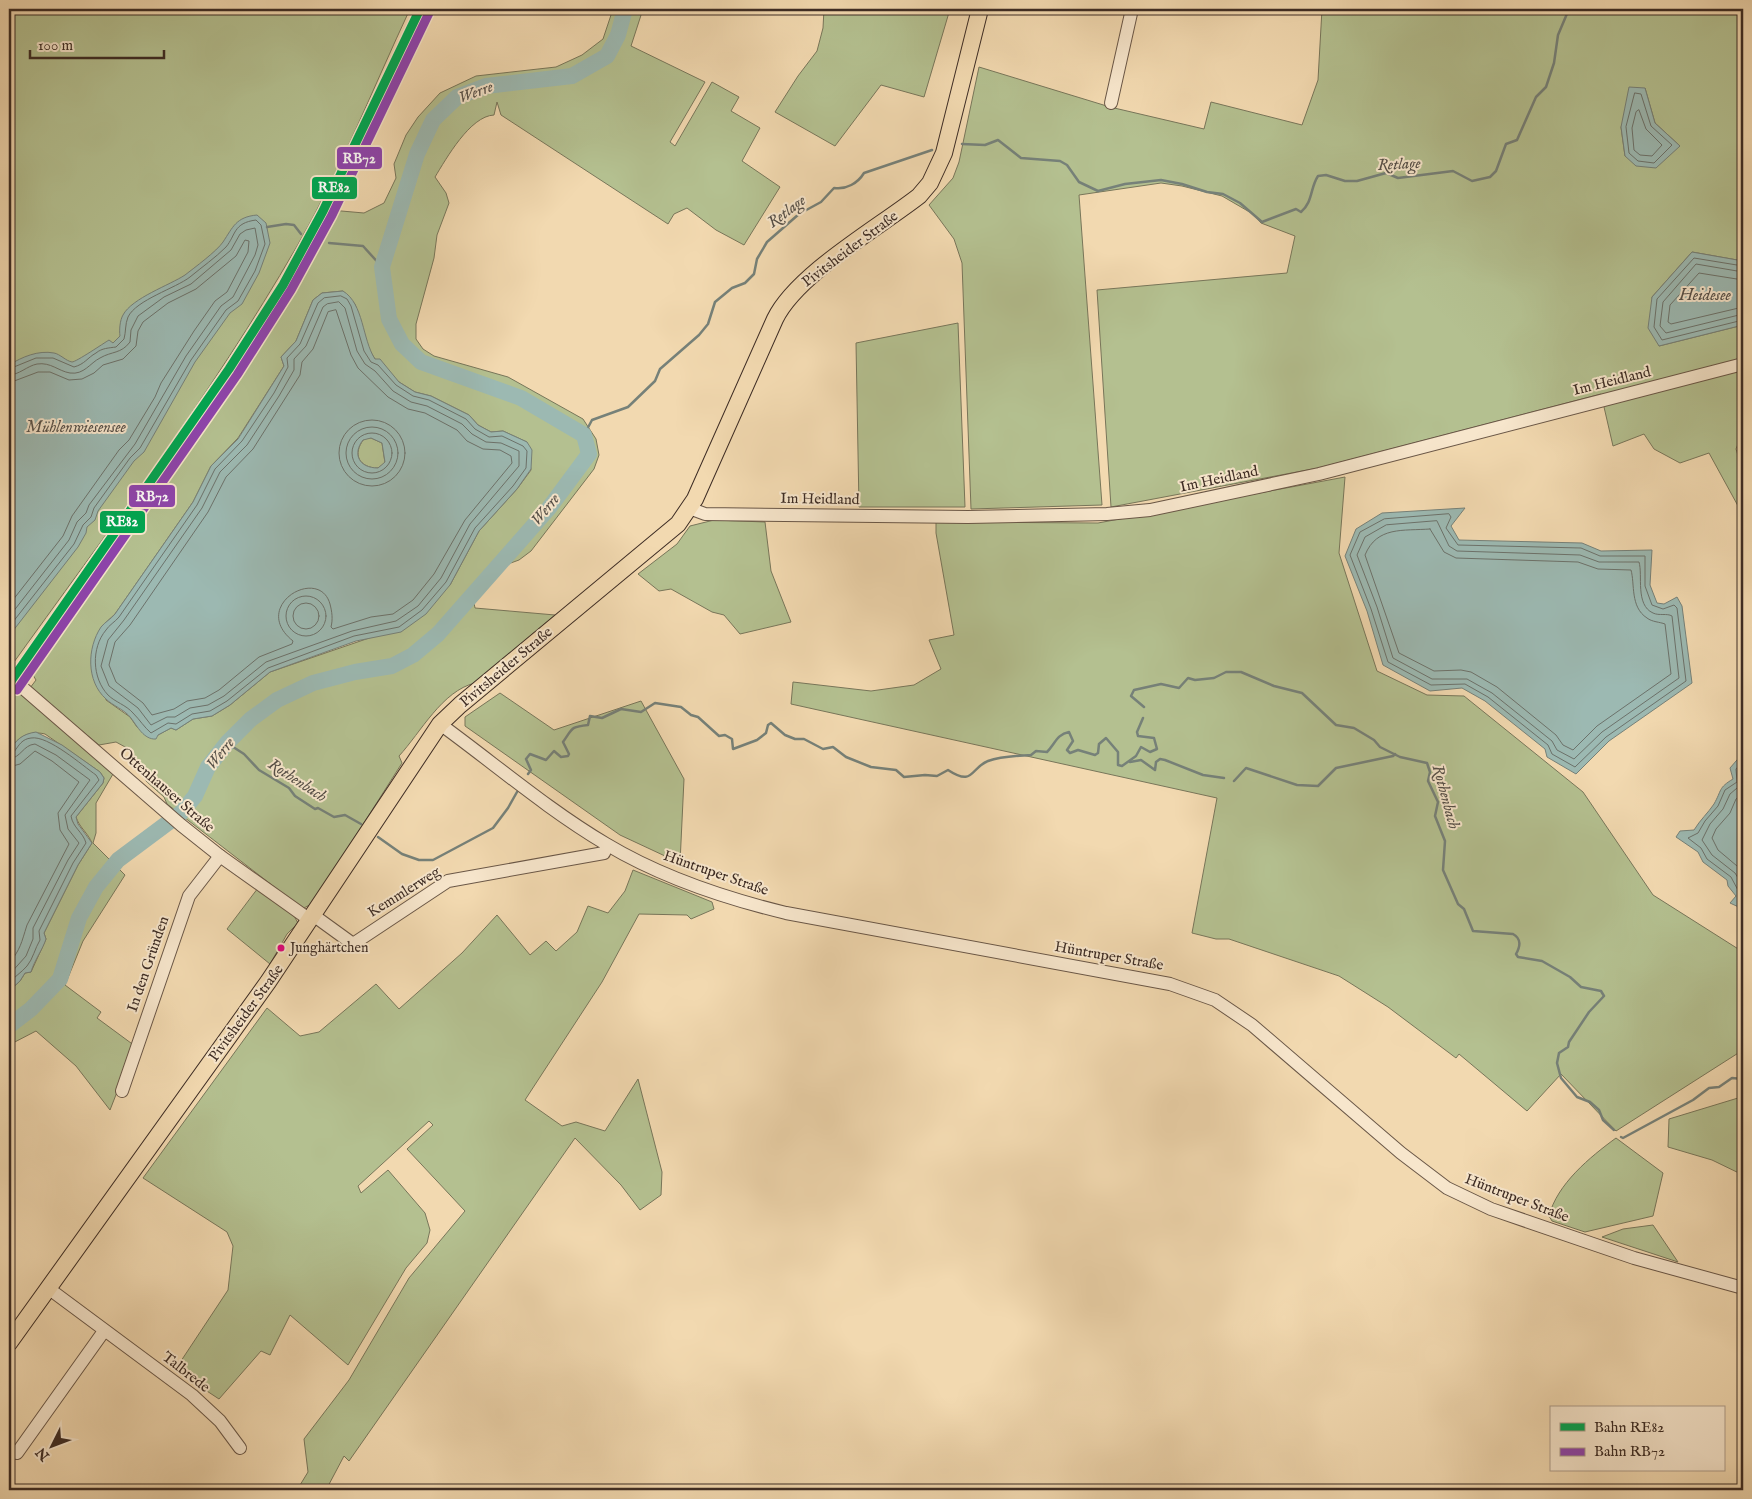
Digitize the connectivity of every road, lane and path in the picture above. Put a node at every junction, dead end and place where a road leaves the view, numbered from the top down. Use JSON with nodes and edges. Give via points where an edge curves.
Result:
{"nodes":[{"id":1,"x":980,"y":9,"type":"edge"},
{"id":2,"x":1132,"y":9,"type":"edge"},
{"id":3,"x":1111,"y":103,"type":"dead end"},
{"id":4,"x":1743,"y":364,"type":"edge"},
{"id":5,"x":689,"y":508,"type":"junction"},
{"id":6,"x":9,"y":676,"type":"edge"},
{"id":7,"x":440,"y":724,"type":"junction"},
{"id":8,"x":607,"y":845,"type":"junction"},
{"id":9,"x":220,"y":856,"type":"junction"},
{"id":10,"x":312,"y":918,"type":"junction"},
{"id":11,"x":122,"y":1091,"type":"dead end"},
{"id":12,"x":48,"y":1288,"type":"junction"},
{"id":13,"x":1743,"y":1288,"type":"edge"},
{"id":14,"x":104,"y":1331,"type":"junction"},
{"id":15,"x":9,"y":1343,"type":"edge"},
{"id":16,"x":240,"y":1448,"type":"dead end"},
{"id":17,"x":16,"y":1453,"type":"dead end"}],
"edges":[{"from":1,"to":5,"type":"main road","name":"Pivitsheider Straße","via":[[944,153],[930,183],[919,196],[806,280],[790,297],[777,315]]},
{"from":2,"to":3,"type":"street"},
{"from":4,"to":5,"type":"street","name":"Im Heidland","via":[[1318,474],[1150,510],[958,517],[705,514]]},
{"from":5,"to":7,"type":"main road","name":"Pivitsheider Straße","via":[[663,538]]},
{"from":6,"to":9,"type":"street","name":"Ottenhauser Straße"},
{"from":7,"to":8,"type":"street","name":"Hüntruper Straße","via":[[551,808]]},
{"from":7,"to":10,"type":"main road","name":"Pivitsheider Straße"},
{"from":8,"to":10,"type":"street","name":"Kemmlerweg","via":[[604,852],[448,881],[353,944]]},
{"from":8,"to":13,"type":"street","name":"Hüntruper Straße","via":[[684,882],[763,908],[1170,984],[1216,1000],[1279,1047],[1401,1153],[1447,1188],[1491,1209],[1634,1258]]},
{"from":9,"to":10,"type":"street","name":"Ottenhauser Straße"},
{"from":9,"to":11,"type":"street","name":"In den Gründen","via":[[189,896]]},
{"from":10,"to":12,"type":"main road","name":"Pivitsheider Straße"},
{"from":12,"to":14,"type":"street","name":"Talbrede"},
{"from":12,"to":15,"type":"main road","name":"Pivitsheider Straße"},
{"from":14,"to":16,"type":"street","name":"Talbrede","via":[[192,1395],[220,1421]]},
{"from":14,"to":17,"type":"street"}]}
